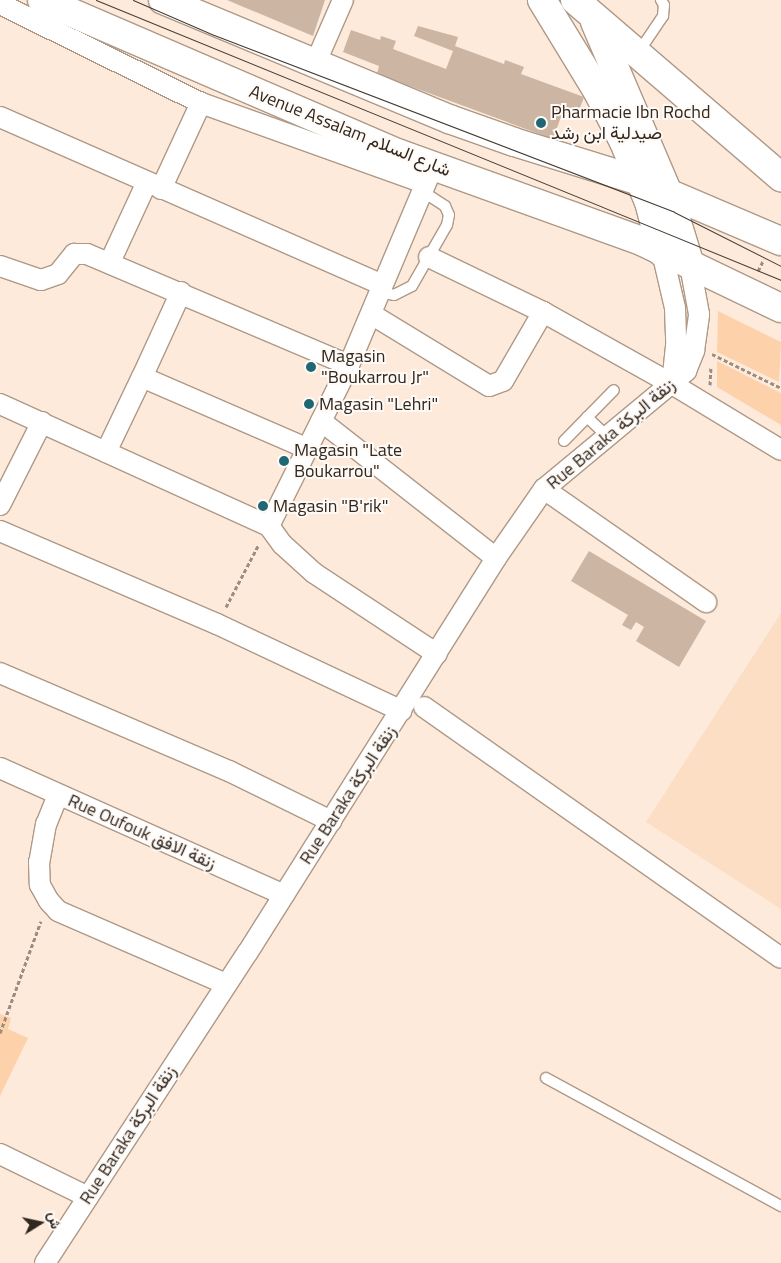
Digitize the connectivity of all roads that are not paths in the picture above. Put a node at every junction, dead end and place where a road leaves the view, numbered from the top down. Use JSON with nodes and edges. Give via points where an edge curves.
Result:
{"nodes":[{"id":1,"x":42,"y":0,"type":"edge"},
{"id":2,"x":163,"y":0,"type":"edge"},
{"id":3,"x":343,"y":0,"type":"edge"},
{"id":4,"x":542,"y":0,"type":"edge"},
{"id":5,"x":661,"y":0,"type":"edge"},
{"id":6,"x":0,"y":4,"type":"edge"},
{"id":7,"x":584,"y":8,"type":"edge"},
{"id":8,"x":636,"y":54,"type":"junction"},
{"id":9,"x":315,"y":64,"type":"junction"},
{"id":10,"x":201,"y":103,"type":"junction"},
{"id":11,"x":0,"y":116,"type":"edge"},
{"id":12,"x":781,"y":177,"type":"edge"},
{"id":13,"x":427,"y":180,"type":"junction"},
{"id":14,"x":640,"y":181,"type":"junction"},
{"id":15,"x":154,"y":186,"type":"junction"},
{"id":16,"x":668,"y":193,"type":"junction"},
{"id":17,"x":781,"y":241,"type":"edge"},
{"id":18,"x":662,"y":252,"type":"junction"},
{"id":19,"x":429,"y":258,"type":"junction"},
{"id":20,"x":110,"y":262,"type":"junction"},
{"id":21,"x":690,"y":265,"type":"junction"},
{"id":22,"x":0,"y":266,"type":"edge"},
{"id":23,"x":381,"y":288,"type":"junction"},
{"id":24,"x":181,"y":292,"type":"junction"},
{"id":25,"x":781,"y":308,"type":"edge"},
{"id":26,"x":543,"y":312,"type":"junction"},
{"id":27,"x":371,"y":314,"type":"junction"},
{"id":28,"x":349,"y":365,"type":"junction"},
{"id":29,"x":142,"y":376,"type":"junction"},
{"id":30,"x":672,"y":384,"type":"junction"},
{"id":31,"x":614,"y":390,"type":"dead end"},
{"id":32,"x":0,"y":404,"type":"edge"},
{"id":33,"x":588,"y":417,"type":"junction"},
{"id":34,"x":321,"y":421,"type":"junction"},
{"id":35,"x":42,"y":422,"type":"junction"},
{"id":36,"x":607,"y":436,"type":"junction"},
{"id":37,"x":564,"y":441,"type":"dead end"},
{"id":38,"x":306,"y":448,"type":"junction"},
{"id":39,"x":781,"y":450,"type":"edge"},
{"id":40,"x":106,"y":452,"type":"junction"},
{"id":41,"x":544,"y":489,"type":"junction"},
{"id":42,"x":0,"y":505,"type":"edge"},
{"id":43,"x":269,"y":526,"type":"junction"},
{"id":44,"x":0,"y":531,"type":"edge"},
{"id":45,"x":496,"y":558,"type":"junction"},
{"id":46,"x":706,"y":602,"type":"dead end"},
{"id":47,"x":437,"y":654,"type":"junction"},
{"id":48,"x":0,"y":673,"type":"edge"},
{"id":49,"x":424,"y":707,"type":"dead end"},
{"id":50,"x":402,"y":711,"type":"junction"},
{"id":51,"x":0,"y":768,"type":"edge"},
{"id":52,"x":58,"y":795,"type":"junction"},
{"id":53,"x":331,"y":821,"type":"junction"},
{"id":54,"x":284,"y":895,"type":"junction"},
{"id":55,"x":781,"y":958,"type":"edge"},
{"id":56,"x":226,"y":984,"type":"junction"},
{"id":57,"x":546,"y":1078,"type":"dead end"},
{"id":58,"x":0,"y":1154,"type":"edge"},
{"id":59,"x":88,"y":1197,"type":"junction"},
{"id":60,"x":781,"y":1206,"type":"edge"},
{"id":61,"x":45,"y":1263,"type":"edge"}],
"edges":[{"from":1,"to":13,"type":"main road","name":"Avenue Assalam شارع السلام","via":[[313,118]]},
{"from":2,"to":9,"type":"main road"},
{"from":3,"to":9,"type":"street"},
{"from":4,"to":14,"type":"main road","via":[[598,90]]},
{"from":5,"to":8,"type":"lane","via":[[663,16]]},
{"from":6,"to":10,"type":"street"},
{"from":7,"to":8,"type":"main road"},
{"from":7,"to":16,"type":"main road"},
{"from":8,"to":12,"type":"main road"},
{"from":9,"to":14,"type":"main road","via":[[514,142]]},
{"from":10,"to":13,"type":"street"},
{"from":10,"to":15,"type":"street"},
{"from":11,"to":15,"type":"street"},
{"from":13,"to":18,"type":"main road","name":"Avenue Assalam شارع السلام","via":[[628,236]]},
{"from":13,"to":19,"type":"lane","via":[[449,215]]},
{"from":13,"to":23,"type":"street"},
{"from":14,"to":16,"type":"main road"},
{"from":14,"to":18,"type":"main road"},
{"from":15,"to":20,"type":"street"},
{"from":15,"to":23,"type":"street"},
{"from":16,"to":17,"type":"main road"},
{"from":16,"to":21,"type":"main road"},
{"from":18,"to":21,"type":"main road","name":"Avenue Assalam شارع السلام"},
{"from":18,"to":30,"type":"street","via":[[675,308]]},
{"from":19,"to":23,"type":"lane","via":[[407,291],[394,295]]},
{"from":19,"to":26,"type":"street"},
{"from":20,"to":22,"type":"street","via":[[80,252],[68,260],[58,274],[41,280]]},
{"from":20,"to":24,"type":"street"},
{"from":21,"to":25,"type":"main road","name":"Avenue Assalam شارع السلام"},
{"from":21,"to":30,"type":"street","name":"Rue Baraka زنقة البركة","via":[[699,314],[690,363]]},
{"from":23,"to":27,"type":"street"},
{"from":24,"to":28,"type":"street"},
{"from":24,"to":29,"type":"street"},
{"from":26,"to":27,"type":"street","via":[[503,381],[489,386]]},
{"from":26,"to":30,"type":"street"},
{"from":27,"to":28,"type":"street"},
{"from":28,"to":34,"type":"street"},
{"from":29,"to":38,"type":"street"},
{"from":29,"to":40,"type":"street"},
{"from":30,"to":36,"type":"street","name":"Rue Baraka زنقة البركة"},
{"from":30,"to":39,"type":"street"},
{"from":31,"to":33,"type":"lane"},
{"from":32,"to":35,"type":"street"},
{"from":33,"to":36,"type":"lane"},
{"from":33,"to":37,"type":"lane"},
{"from":34,"to":38,"type":"street"},
{"from":34,"to":45,"type":"street"},
{"from":35,"to":40,"type":"street"},
{"from":35,"to":42,"type":"street"},
{"from":36,"to":41,"type":"street","name":"Rue Baraka زنقة البركة"},
{"from":38,"to":43,"type":"street"},
{"from":40,"to":43,"type":"street"},
{"from":41,"to":45,"type":"street","name":"Rue Baraka زنقة البركة"},
{"from":41,"to":46,"type":"street"},
{"from":43,"to":47,"type":"street","via":[[282,544],[314,573]]},
{"from":44,"to":50,"type":"street","via":[[217,624]]},
{"from":45,"to":47,"type":"street","name":"Rue Baraka زنقة البركة"},
{"from":47,"to":50,"type":"street","name":"Rue Baraka زنقة البركة"},
{"from":48,"to":53,"type":"street","via":[[229,771]]},
{"from":49,"to":55,"type":"street"},
{"from":50,"to":53,"type":"street","name":"Rue Baraka زنقة البركة"},
{"from":51,"to":52,"type":"street","name":"Rue Oufouk زنقة الافق"},
{"from":52,"to":54,"type":"street","name":"Rue Oufouk زنقة الافق"},
{"from":52,"to":56,"type":"street","via":[[46,824],[39,862],[40,885],[49,902],[58,911]]},
{"from":53,"to":54,"type":"street","name":"Rue Baraka زنقة البركة"},
{"from":54,"to":56,"type":"street","name":"Rue Baraka زنقة البركة"},
{"from":56,"to":59,"type":"street","name":"Rue Baraka زنقة البركة"},
{"from":57,"to":60,"type":"lane"},
{"from":58,"to":59,"type":"street"},
{"from":59,"to":61,"type":"street","name":"Rue Baraka زنقة البركة"}]}
